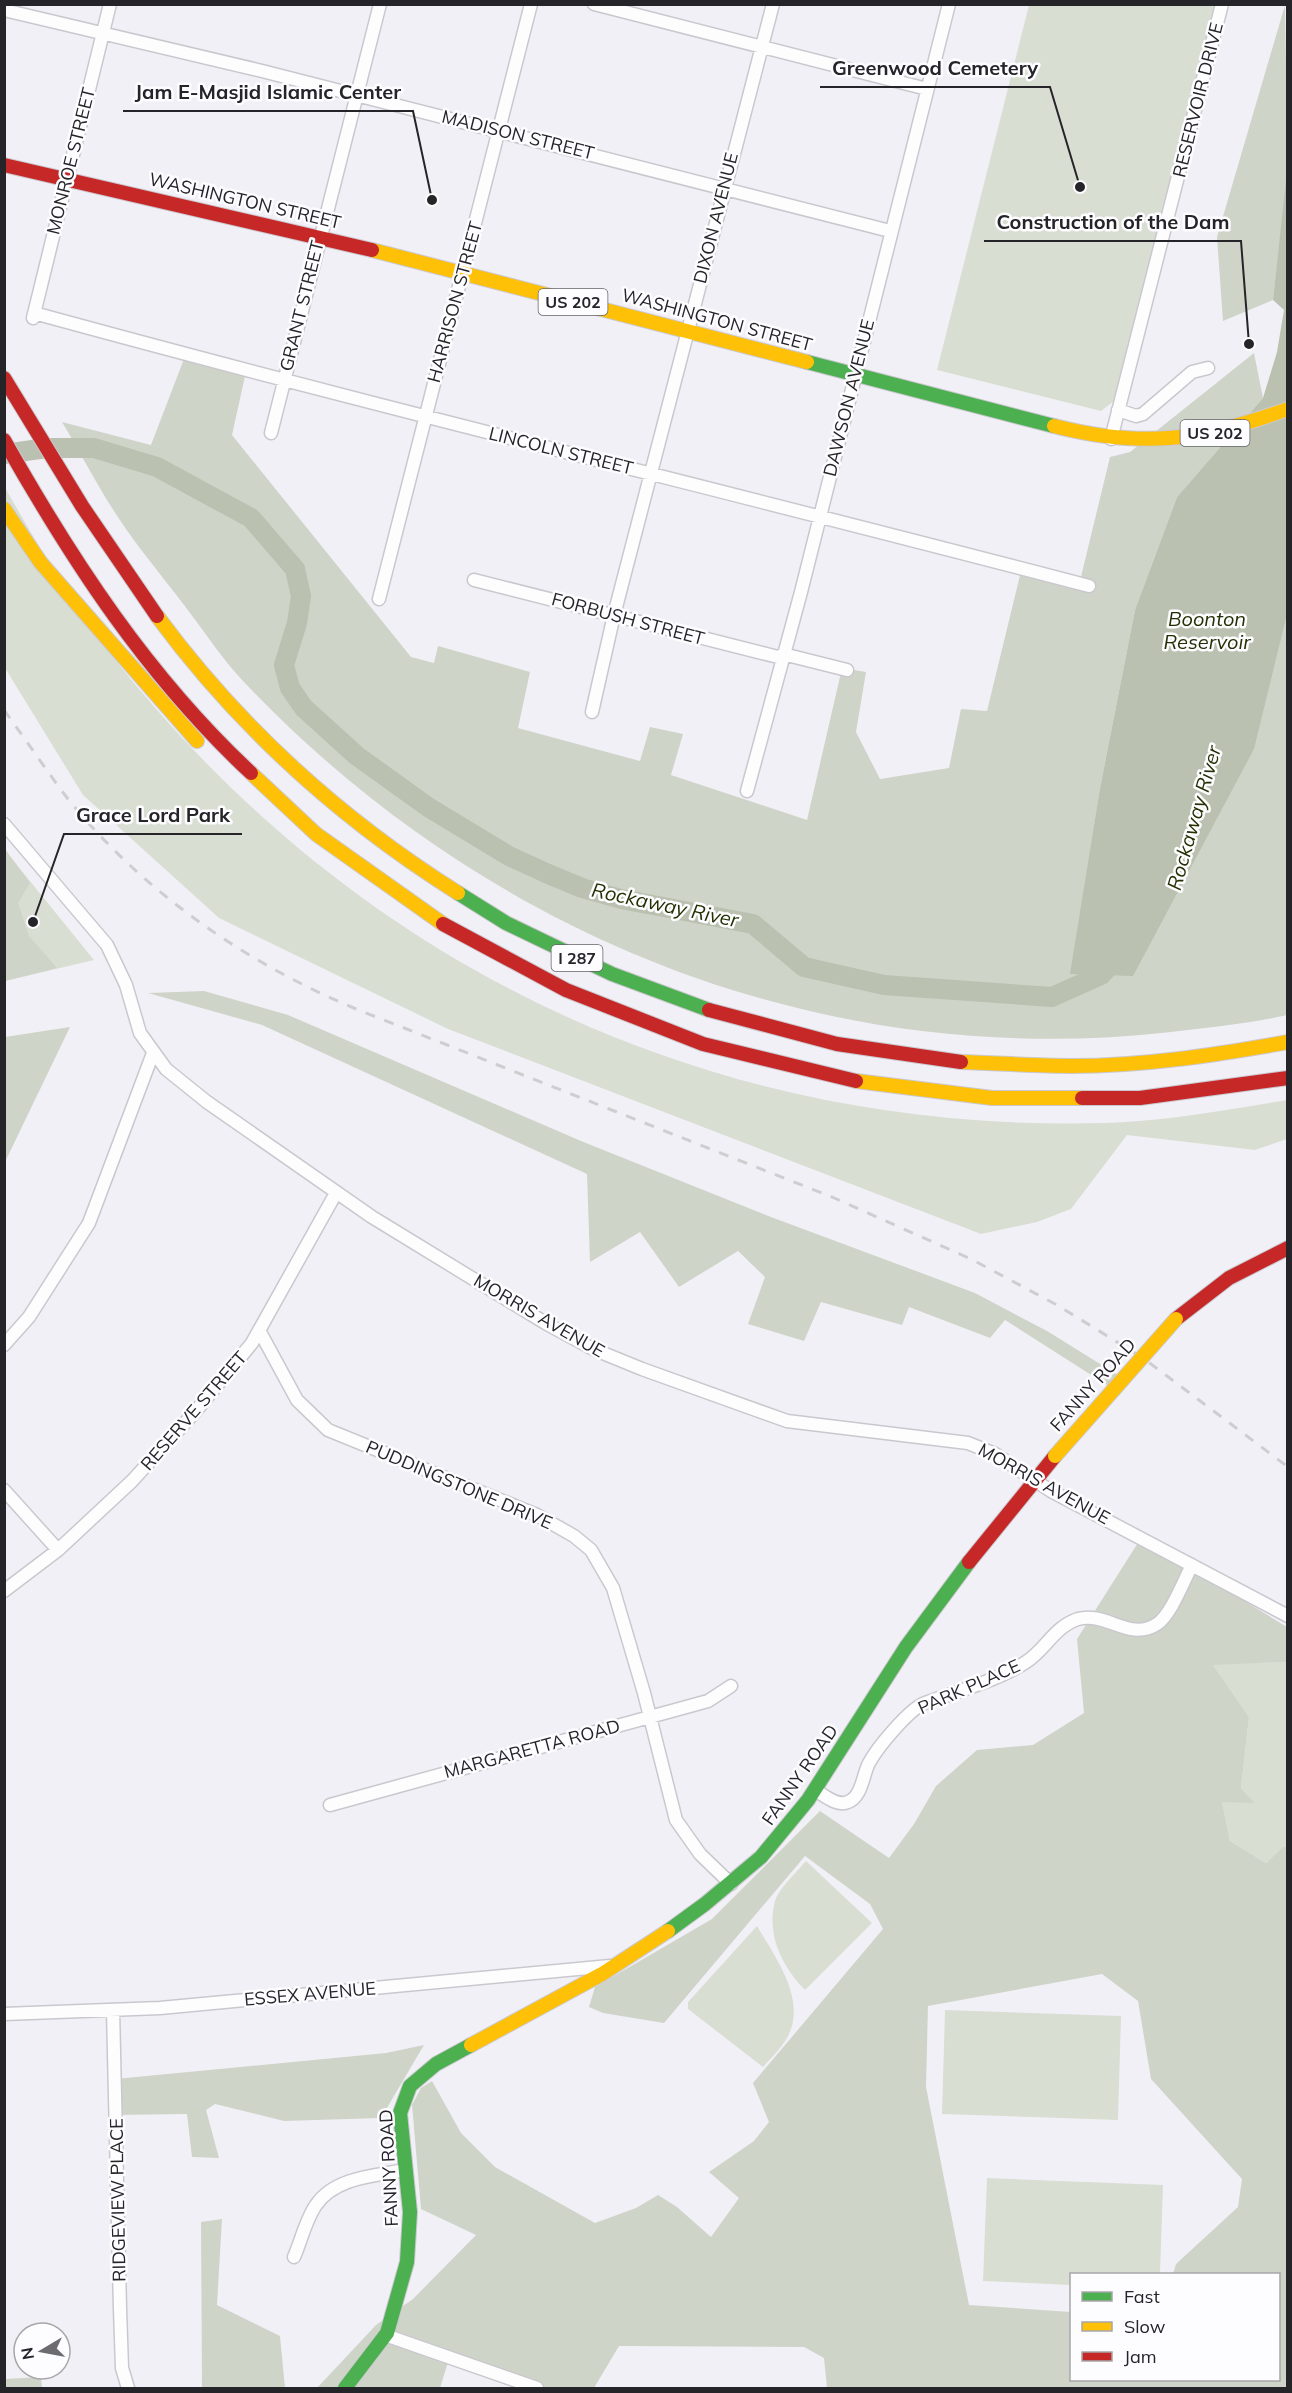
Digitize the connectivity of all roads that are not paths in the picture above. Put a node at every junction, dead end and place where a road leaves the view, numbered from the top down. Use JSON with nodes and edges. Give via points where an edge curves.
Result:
{"nodes":[{"id":1,"x":110,"y":4,"type":"edge"},
{"id":2,"x":380,"y":4,"type":"edge"},
{"id":3,"x":531,"y":4,"type":"edge"},
{"id":4,"x":594,"y":4,"type":"edge"},
{"id":5,"x":772,"y":4,"type":"edge"},
{"id":6,"x":949,"y":4,"type":"edge"},
{"id":7,"x":1222,"y":4,"type":"edge"},
{"id":8,"x":4,"y":10,"type":"edge"},
{"id":9,"x":103,"y":33,"type":"junction"},
{"id":10,"x":761,"y":47,"type":"junction"},
{"id":11,"x":927,"y":89,"type":"junction"},
{"id":12,"x":356,"y":94,"type":"junction"},
{"id":13,"x":499,"y":130,"type":"junction"},
{"id":14,"x":4,"y":165,"type":"edge"},
{"id":15,"x":66,"y":178,"type":"junction"},
{"id":16,"x":724,"y":188,"type":"junction"},
{"id":17,"x":890,"y":231,"type":"junction"},
{"id":18,"x":319,"y":237,"type":"junction"},
{"id":19,"x":462,"y":273,"type":"junction"},
{"id":20,"x":34,"y":316,"type":"joint"},
{"id":21,"x":687,"y":331,"type":"junction"},
{"id":22,"x":1208,"y":368,"type":"dead end"},
{"id":23,"x":854,"y":375,"type":"junction"},
{"id":24,"x":4,"y":378,"type":"edge"},
{"id":25,"x":284,"y":380,"type":"junction"},
{"id":26,"x":1287,"y":409,"type":"edge"},
{"id":27,"x":1118,"y":410,"type":"junction"},
{"id":28,"x":426,"y":416,"type":"junction"},
{"id":29,"x":271,"y":433,"type":"dead end"},
{"id":30,"x":1111,"y":439,"type":"junction"},
{"id":31,"x":4,"y":440,"type":"edge"},
{"id":32,"x":651,"y":474,"type":"junction"},
{"id":33,"x":4,"y":509,"type":"edge"},
{"id":34,"x":819,"y":516,"type":"junction"},
{"id":35,"x":474,"y":579,"type":"dead end"},
{"id":36,"x":1089,"y":586,"type":"dead end"},
{"id":37,"x":379,"y":599,"type":"dead end"},
{"id":38,"x":614,"y":615,"type":"junction"},
{"id":39,"x":783,"y":656,"type":"junction"},
{"id":40,"x":847,"y":670,"type":"dead end"},
{"id":41,"x":592,"y":712,"type":"dead end"},
{"id":42,"x":210,"y":754,"type":"dead end"},
{"id":43,"x":747,"y":791,"type":"dead end"},
{"id":44,"x":262,"y":803,"type":"dead end"},
{"id":45,"x":4,"y":824,"type":"edge"},
{"id":46,"x":491,"y":954,"type":"junction"},
{"id":47,"x":1287,"y":1042,"type":"edge"},
{"id":48,"x":153,"y":1053,"type":"junction"},
{"id":49,"x":1287,"y":1078,"type":"edge"},
{"id":50,"x":336,"y":1193,"type":"junction"},
{"id":51,"x":1287,"y":1248,"type":"edge"},
{"id":52,"x":260,"y":1330,"type":"junction"},
{"id":53,"x":4,"y":1345,"type":"edge"},
{"id":54,"x":1034,"y":1480,"type":"junction"},
{"id":55,"x":4,"y":1490,"type":"edge"},
{"id":56,"x":58,"y":1550,"type":"junction"},
{"id":57,"x":1192,"y":1565,"type":"junction"},
{"id":58,"x":4,"y":1591,"type":"edge"},
{"id":59,"x":1287,"y":1616,"type":"edge"},
{"id":60,"x":731,"y":1686,"type":"dead end"},
{"id":61,"x":650,"y":1716,"type":"junction"},
{"id":62,"x":815,"y":1790,"type":"junction"},
{"id":63,"x":330,"y":1805,"type":"dead end"},
{"id":64,"x":731,"y":1884,"type":"junction"},
{"id":65,"x":614,"y":1966,"type":"junction"},
{"id":66,"x":113,"y":2010,"type":"junction"},
{"id":67,"x":4,"y":2014,"type":"edge"},
{"id":68,"x":405,"y":2170,"type":"junction"},
{"id":69,"x":294,"y":2258,"type":"dead end"},
{"id":70,"x":385,"y":2335,"type":"junction"},
{"id":71,"x":128,"y":2388,"type":"edge"},
{"id":72,"x":345,"y":2388,"type":"edge"},
{"id":73,"x":537,"y":2388,"type":"edge"}],
"edges":[{"from":1,"to":9,"type":"street","name":"MONROE STREET"},
{"from":2,"to":12,"type":"street","name":"GRANT STREET"},
{"from":3,"to":13,"type":"street","name":"HARRISON STREET"},
{"from":4,"to":10,"type":"street"},
{"from":5,"to":10,"type":"street","name":"DIXON AVENUE"},
{"from":6,"to":11,"type":"street","name":"DAWSON AVENUE"},
{"from":7,"to":27,"type":"street","name":"RESERVOIR DRIVE"},
{"from":8,"to":9,"type":"street","name":"MADISON STREET"},
{"from":9,"to":12,"type":"street","name":"MADISON STREET"},
{"from":9,"to":15,"type":"street","name":"MONROE STREET"},
{"from":10,"to":11,"type":"street"},
{"from":10,"to":16,"type":"street","name":"DIXON AVENUE"},
{"from":11,"to":17,"type":"street","name":"DAWSON AVENUE"},
{"from":12,"to":13,"type":"street","name":"MADISON STREET"},
{"from":12,"to":18,"type":"street","name":"GRANT STREET"},
{"from":13,"to":16,"type":"street","name":"MADISON STREET"},
{"from":13,"to":19,"type":"street","name":"HARRISON STREET"},
{"from":14,"to":15,"type":"main road","name":"WASHINGTON STREET","number":"US 202"},
{"from":15,"to":18,"type":"main road","name":"WASHINGTON STREET","number":"US 202"},
{"from":15,"to":20,"type":"street","name":"MONROE STREET"},
{"from":16,"to":17,"type":"street","name":"MADISON STREET"},
{"from":16,"to":21,"type":"street","name":"DIXON AVENUE"},
{"from":17,"to":23,"type":"street","name":"DAWSON AVENUE"},
{"from":18,"to":19,"type":"main road","name":"WASHINGTON STREET","number":"US 202"},
{"from":18,"to":25,"type":"street","name":"GRANT STREET"},
{"from":19,"to":21,"type":"main road","name":"WASHINGTON STREET","number":"US 202"},
{"from":19,"to":28,"type":"street","name":"HARRISON STREET"},
{"from":20,"to":25,"type":"street","name":"LINCOLN STREET"},
{"from":21,"to":23,"type":"main road","name":"WASHINGTON STREET","number":"US 202"},
{"from":21,"to":32,"type":"street","name":"DIXON AVENUE"},
{"from":22,"to":27,"type":"street","via":[[1192,372],[1143,414],[1136,416]]},
{"from":23,"to":30,"type":"main road","name":"WASHINGTON STREET","number":"US 202"},
{"from":23,"to":34,"type":"street","name":"DAWSON AVENUE"},
{"from":24,"to":47,"type":"main road","number":"I 287","via":[[111,553],[156,617],[231,707],[346,814],[440,882],[508,923],[649,989],[722,1015],[807,1038],[912,1057],[990,1064],[1108,1065],[1185,1059]]},
{"from":25,"to":28,"type":"street","name":"LINCOLN STREET"},
{"from":25,"to":29,"type":"street","name":"GRANT STREET"},
{"from":26,"to":30,"type":"main road","name":"WASHINGTON STREET","number":"US 202","via":[[1209,435],[1174,440]]},
{"from":27,"to":30,"type":"street","name":"RESERVOIR DRIVE"},
{"from":28,"to":32,"type":"street","name":"LINCOLN STREET"},
{"from":28,"to":37,"type":"street","name":"HARRISON STREET"},
{"from":31,"to":46,"type":"main road","number":"I 287","via":[[104,605],[153,669],[220,745],[332,847],[421,911]]},
{"from":32,"to":34,"type":"street","name":"LINCOLN STREET"},
{"from":32,"to":38,"type":"street","name":"DIXON AVENUE"},
{"from":33,"to":42,"type":"main road","via":[[40,563]]},
{"from":34,"to":36,"type":"street","name":"LINCOLN STREET"},
{"from":34,"to":39,"type":"street","name":"DAWSON AVENUE"},
{"from":35,"to":38,"type":"street","name":"FORBUSH STREET"},
{"from":38,"to":39,"type":"street","name":"FORBUSH STREET"},
{"from":38,"to":41,"type":"street","name":"DIXON AVENUE"},
{"from":39,"to":40,"type":"street","name":"FORBUSH STREET"},
{"from":39,"to":43,"type":"street","name":"DAWSON AVENUE"},
{"from":44,"to":46,"type":"main road","via":[[355,878]]},
{"from":45,"to":48,"type":"street","name":"MORRIS AVENUE","via":[[107,945],[126,985],[140,1033]]},
{"from":46,"to":49,"type":"main road","number":"I 287","via":[[590,1002],[683,1039],[780,1067],[879,1087],[949,1096],[1069,1101],[1189,1094]]},
{"from":48,"to":50,"type":"street","name":"MORRIS AVENUE","via":[[177,1079]]},
{"from":48,"to":53,"type":"street","via":[[89,1223],[29,1317]]},
{"from":50,"to":52,"type":"street","name":"RESERVE STREET"},
{"from":50,"to":54,"type":"street","name":"MORRIS AVENUE","via":[[593,1349],[787,1421],[982,1447]]},
{"from":51,"to":54,"type":"main road","name":"FANNY ROAD","bridge":true,"via":[[1216,1283],[1176,1319]]},
{"from":52,"to":56,"type":"street","name":"RESERVE STREET","via":[[195,1412],[132,1481]]},
{"from":52,"to":61,"type":"street","name":"PUDDINGSTONE DRIVE","via":[[297,1400],[328,1430],[537,1515],[574,1536],[591,1551],[613,1588]]},
{"from":54,"to":57,"type":"street","name":"MORRIS AVENUE"},
{"from":54,"to":62,"type":"main road","name":"FANNY ROAD","via":[[906,1647]]},
{"from":55,"to":56,"type":"street"},
{"from":56,"to":58,"type":"street","name":"RESERVE STREET"},
{"from":57,"to":59,"type":"street","name":"MORRIS AVENUE"},
{"from":57,"to":62,"type":"street","name":"PARK PLACE","via":[[1157,1624],[1132,1630],[1083,1618],[1063,1625],[1023,1664],[915,1709],[873,1755],[851,1801],[834,1801]]},
{"from":60,"to":61,"type":"street","name":"MARGARETTA ROAD","via":[[708,1701]]},
{"from":61,"to":63,"type":"street","name":"MARGARETTA ROAD"},
{"from":61,"to":64,"type":"street","name":"PUDDINGSTONE DRIVE","via":[[676,1820],[700,1854]]},
{"from":62,"to":64,"type":"main road","name":"FANNY ROAD","via":[[786,1830]]},
{"from":64,"to":65,"type":"main road","name":"FANNY ROAD"},
{"from":65,"to":66,"type":"street","name":"ESSEX AVENUE"},
{"from":65,"to":68,"type":"main road","name":"FANNY ROAD","via":[[436,2064],[415,2080],[406,2092],[400,2113]]},
{"from":66,"to":67,"type":"street","name":"ESSEX AVENUE"},
{"from":66,"to":71,"type":"street","name":"RIDGEVIEW PLACE","via":[[120,2320],[122,2368]]},
{"from":68,"to":69,"type":"street","via":[[352,2180],[333,2189],[316,2205]]},
{"from":68,"to":70,"type":"main road","name":"FANNY ROAD","via":[[410,2236],[399,2295]]},
{"from":70,"to":72,"type":"main road","name":"FANNY ROAD"},
{"from":70,"to":73,"type":"street"}]}
